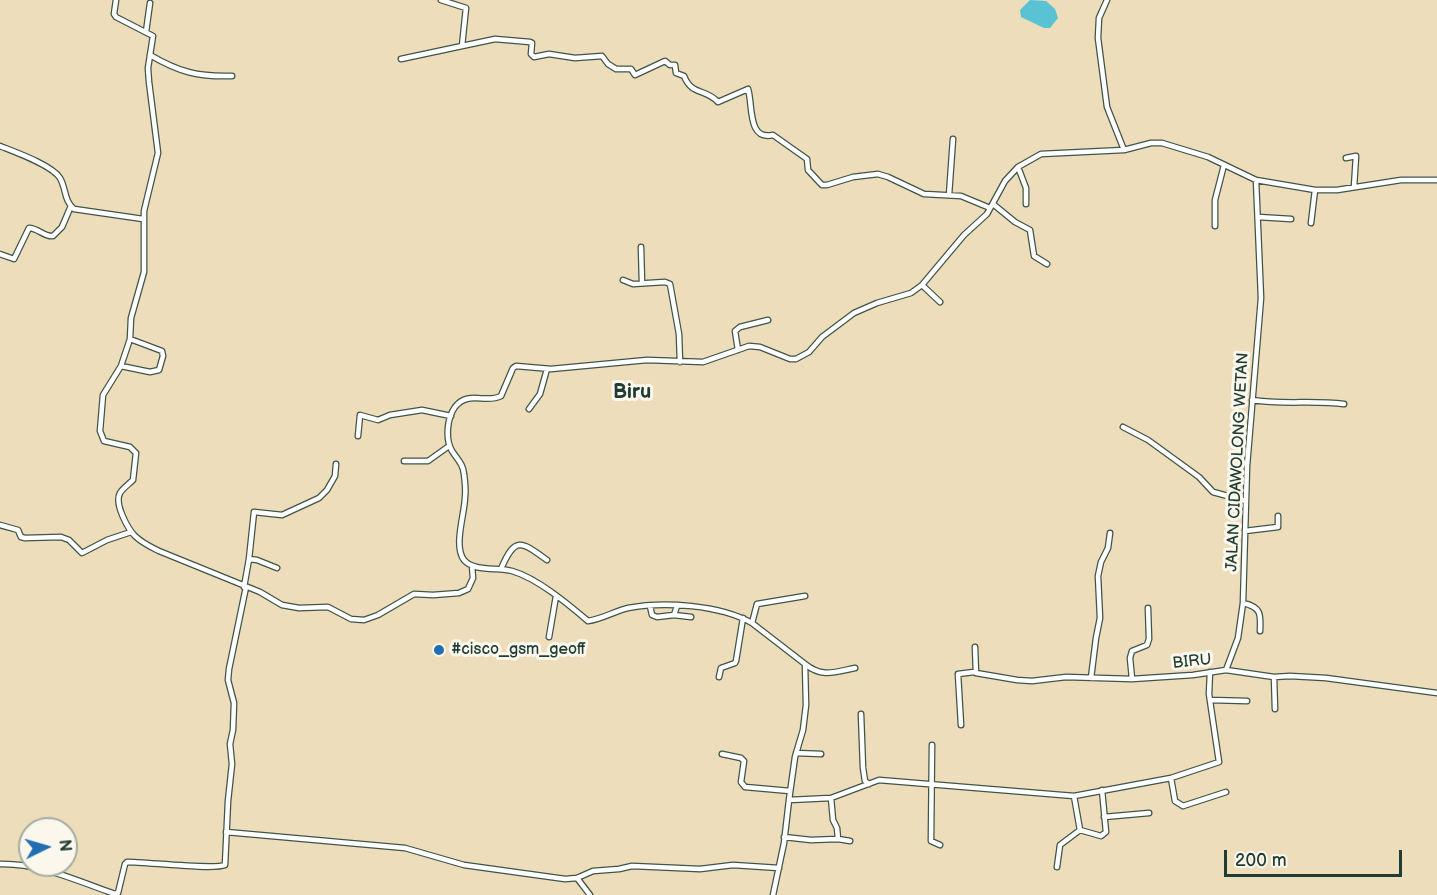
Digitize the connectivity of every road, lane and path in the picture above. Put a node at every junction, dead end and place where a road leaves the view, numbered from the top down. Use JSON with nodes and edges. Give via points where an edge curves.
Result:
{"nodes":[{"id":1,"x":116,"y":0,"type":"edge"},
{"id":2,"x":441,"y":0,"type":"edge"},
{"id":3,"x":1107,"y":0,"type":"edge"},
{"id":4,"x":150,"y":3,"type":"dead end"},
{"id":5,"x":146,"y":32,"type":"junction"},
{"id":6,"x":462,"y":46,"type":"junction"},
{"id":7,"x":150,"y":55,"type":"junction"},
{"id":8,"x":401,"y":59,"type":"dead end"},
{"id":9,"x":232,"y":76,"type":"dead end"},
{"id":10,"x":953,"y":139,"type":"dead end"},
{"id":11,"x":0,"y":146,"type":"edge"},
{"id":12,"x":1124,"y":150,"type":"junction"},
{"id":13,"x":1346,"y":158,"type":"dead end"},
{"id":14,"x":1224,"y":165,"type":"junction"},
{"id":15,"x":1018,"y":167,"type":"junction"},
{"id":16,"x":1256,"y":180,"type":"junction"},
{"id":17,"x":1437,"y":180,"type":"edge"},
{"id":18,"x":1354,"y":187,"type":"junction"},
{"id":19,"x":1315,"y":190,"type":"junction"},
{"id":20,"x":949,"y":195,"type":"junction"},
{"id":21,"x":1026,"y":204,"type":"dead end"},
{"id":22,"x":992,"y":206,"type":"junction"},
{"id":23,"x":71,"y":207,"type":"junction"},
{"id":24,"x":1258,"y":217,"type":"junction"},
{"id":25,"x":143,"y":219,"type":"junction"},
{"id":26,"x":1291,"y":219,"type":"dead end"},
{"id":27,"x":1311,"y":223,"type":"dead end"},
{"id":28,"x":1215,"y":226,"type":"dead end"},
{"id":29,"x":640,"y":247,"type":"dead end"},
{"id":30,"x":0,"y":254,"type":"edge"},
{"id":31,"x":1047,"y":264,"type":"dead end"},
{"id":32,"x":623,"y":280,"type":"dead end"},
{"id":33,"x":642,"y":283,"type":"junction"},
{"id":34,"x":922,"y":285,"type":"junction"},
{"id":35,"x":940,"y":302,"type":"dead end"},
{"id":36,"x":768,"y":320,"type":"dead end"},
{"id":37,"x":130,"y":339,"type":"junction"},
{"id":38,"x":738,"y":350,"type":"junction"},
{"id":39,"x":680,"y":362,"type":"junction"},
{"id":40,"x":121,"y":366,"type":"junction"},
{"id":41,"x":547,"y":369,"type":"junction"},
{"id":42,"x":1252,"y":400,"type":"junction"},
{"id":43,"x":1344,"y":404,"type":"dead end"},
{"id":44,"x":529,"y":409,"type":"dead end"},
{"id":45,"x":451,"y":416,"type":"junction"},
{"id":46,"x":1123,"y":427,"type":"dead end"},
{"id":47,"x":358,"y":436,"type":"dead end"},
{"id":48,"x":449,"y":446,"type":"junction"},
{"id":49,"x":404,"y":461,"type":"dead end"},
{"id":50,"x":336,"y":464,"type":"dead end"},
{"id":51,"x":1246,"y":501,"type":"junction"},
{"id":52,"x":1278,"y":516,"type":"dead end"},
{"id":53,"x":0,"y":525,"type":"edge"},
{"id":54,"x":1245,"y":531,"type":"junction"},
{"id":55,"x":131,"y":532,"type":"junction"},
{"id":56,"x":1110,"y":533,"type":"dead end"},
{"id":57,"x":249,"y":559,"type":"junction"},
{"id":58,"x":548,"y":560,"type":"dead end"},
{"id":59,"x":472,"y":566,"type":"junction"},
{"id":60,"x":277,"y":568,"type":"dead end"},
{"id":61,"x":501,"y":569,"type":"junction"},
{"id":62,"x":245,"y":587,"type":"junction"},
{"id":63,"x":556,"y":596,"type":"junction"},
{"id":64,"x":805,"y":596,"type":"dead end"},
{"id":65,"x":1243,"y":603,"type":"junction"},
{"id":66,"x":650,"y":606,"type":"junction"},
{"id":67,"x":677,"y":606,"type":"junction"},
{"id":68,"x":1148,"y":608,"type":"dead end"},
{"id":69,"x":674,"y":615,"type":"junction"},
{"id":70,"x":691,"y":617,"type":"dead end"},
{"id":71,"x":743,"y":618,"type":"junction"},
{"id":72,"x":752,"y":623,"type":"junction"},
{"id":73,"x":1260,"y":631,"type":"dead end"},
{"id":74,"x":549,"y":637,"type":"dead end"},
{"id":75,"x":975,"y":647,"type":"dead end"},
{"id":76,"x":805,"y":663,"type":"junction"},
{"id":77,"x":855,"y":668,"type":"dead end"},
{"id":78,"x":1226,"y":670,"type":"junction"},
{"id":79,"x":975,"y":672,"type":"junction"},
{"id":80,"x":1210,"y":672,"type":"junction"},
{"id":81,"x":1274,"y":677,"type":"junction"},
{"id":82,"x":719,"y":678,"type":"dead end"},
{"id":83,"x":1091,"y":678,"type":"junction"},
{"id":84,"x":1132,"y":679,"type":"junction"},
{"id":85,"x":1437,"y":693,"type":"edge"},
{"id":86,"x":1210,"y":700,"type":"junction"},
{"id":87,"x":1247,"y":701,"type":"dead end"},
{"id":88,"x":1275,"y":709,"type":"dead end"},
{"id":89,"x":861,"y":714,"type":"dead end"},
{"id":90,"x":961,"y":725,"type":"dead end"},
{"id":91,"x":932,"y":745,"type":"dead end"},
{"id":92,"x":796,"y":753,"type":"junction"},
{"id":93,"x":722,"y":754,"type":"dead end"},
{"id":94,"x":821,"y":754,"type":"dead end"},
{"id":95,"x":1171,"y":778,"type":"junction"},
{"id":96,"x":869,"y":784,"type":"junction"},
{"id":97,"x":932,"y":784,"type":"junction"},
{"id":98,"x":1102,"y":790,"type":"junction"},
{"id":99,"x":790,"y":791,"type":"junction"},
{"id":100,"x":1226,"y":792,"type":"dead end"},
{"id":101,"x":1074,"y":796,"type":"junction"},
{"id":102,"x":831,"y":798,"type":"junction"},
{"id":103,"x":789,"y":800,"type":"junction"},
{"id":104,"x":1149,"y":813,"type":"dead end"},
{"id":105,"x":1104,"y":817,"type":"junction"},
{"id":106,"x":1080,"y":830,"type":"junction"},
{"id":107,"x":226,"y":832,"type":"junction"},
{"id":108,"x":784,"y":837,"type":"junction"},
{"id":109,"x":838,"y":839,"type":"junction"},
{"id":110,"x":850,"y":841,"type":"dead end"},
{"id":111,"x":940,"y":845,"type":"dead end"},
{"id":112,"x":0,"y":864,"type":"edge"},
{"id":113,"x":1057,"y":867,"type":"dead end"},
{"id":114,"x":779,"y":868,"type":"junction"},
{"id":115,"x":577,"y":878,"type":"junction"},
{"id":116,"x":590,"y":895,"type":"edge"},
{"id":117,"x":773,"y":895,"type":"edge"}],
"edges":[{"from":1,"to":5,"type":"street","via":[[116,17]]},
{"from":2,"to":6,"type":"street","via":[[466,8]]},
{"from":3,"to":12,"type":"street","via":[[1099,18],[1098,38],[1107,107]]},
{"from":4,"to":5,"type":"street"},
{"from":5,"to":7,"type":"street","via":[[153,36]]},
{"from":6,"to":8,"type":"street"},
{"from":6,"to":20,"type":"street","via":[[495,39],[530,42],[534,57],[602,56],[611,67],[631,69],[635,75],[665,61],[675,65],[676,72],[684,76],[691,88],[717,101],[748,89],[752,123],[761,133],[773,135],[807,159],[808,170],[822,185],[878,174],[924,194]]},
{"from":7,"to":9,"type":"street","via":[[186,73]]},
{"from":7,"to":25,"type":"street","via":[[148,82],[158,153]]},
{"from":10,"to":20,"type":"street"},
{"from":11,"to":23,"type":"street","via":[[50,168],[58,175]]},
{"from":12,"to":14,"type":"street","via":[[1162,143]]},
{"from":12,"to":15,"type":"street","via":[[1041,154]]},
{"from":13,"to":18,"type":"street","via":[[1356,156]]},
{"from":14,"to":16,"type":"street"},
{"from":14,"to":28,"type":"street","via":[[1215,200]]},
{"from":15,"to":21,"type":"street","via":[[1026,188]]},
{"from":15,"to":22,"type":"street","via":[[1005,181]]},
{"from":16,"to":19,"type":"street"},
{"from":16,"to":24,"type":"street"},
{"from":17,"to":18,"type":"street","via":[[1401,180]]},
{"from":18,"to":19,"type":"street"},
{"from":19,"to":27,"type":"street"},
{"from":20,"to":22,"type":"street"},
{"from":22,"to":31,"type":"street","via":[[1030,230],[1034,256]]},
{"from":22,"to":34,"type":"street"},
{"from":23,"to":25,"type":"street"},
{"from":23,"to":30,"type":"street","via":[[53,236],[29,228],[14,259]]},
{"from":24,"to":26,"type":"street"},
{"from":24,"to":42,"type":"street","name":"JALAN CIDAWOLONG WETAN","via":[[1261,298]]},
{"from":25,"to":37,"type":"street","via":[[144,272]]},
{"from":29,"to":33,"type":"street"},
{"from":32,"to":33,"type":"street"},
{"from":33,"to":39,"type":"street","via":[[665,282],[671,286]]},
{"from":34,"to":35,"type":"street"},
{"from":34,"to":38,"type":"street","via":[[911,293],[854,314],[796,359],[755,347]]},
{"from":36,"to":38,"type":"street","via":[[735,331]]},
{"from":37,"to":40,"type":"street"},
{"from":37,"to":40,"type":"street","via":[[162,351],[159,370]]},
{"from":38,"to":39,"type":"street","via":[[708,362]]},
{"from":39,"to":41,"type":"street","via":[[647,360]]},
{"from":40,"to":55,"type":"street","via":[[103,394],[100,431],[104,441],[130,447],[136,453],[134,480],[119,497]]},
{"from":41,"to":44,"type":"street","via":[[540,394]]},
{"from":41,"to":45,"type":"street","via":[[516,366],[501,396],[471,397],[455,406]]},
{"from":42,"to":43,"type":"street"},
{"from":42,"to":51,"type":"street","name":"JALAN CIDAWOLONG WETAN"},
{"from":45,"to":47,"type":"street","via":[[422,410],[378,420],[360,414]]},
{"from":45,"to":48,"type":"street"},
{"from":46,"to":51,"type":"street","via":[[1155,445],[1213,492]]},
{"from":48,"to":49,"type":"street","via":[[428,461]]},
{"from":48,"to":59,"type":"street","via":[[462,463],[465,498],[460,549],[463,559]]},
{"from":50,"to":57,"type":"street","via":[[327,490],[311,503],[282,515],[254,512]]},
{"from":51,"to":54,"type":"street","name":"JALAN CIDAWOLONG WETAN"},
{"from":52,"to":54,"type":"street","via":[[1278,527]]},
{"from":53,"to":55,"type":"street","via":[[16,529],[25,538],[61,537],[82,553]]},
{"from":54,"to":65,"type":"street","name":"JALAN CIDAWOLONG WETAN"},
{"from":55,"to":62,"type":"street","via":[[159,551]]},
{"from":56,"to":83,"type":"street","via":[[1098,576],[1100,618]]},
{"from":57,"to":60,"type":"street"},
{"from":57,"to":62,"type":"street"},
{"from":58,"to":61,"type":"street","via":[[529,547],[518,546],[509,551]]},
{"from":59,"to":61,"type":"street"},
{"from":59,"to":62,"type":"street","via":[[468,589],[459,593],[414,594],[364,620],[351,619],[328,607],[282,605]]},
{"from":61,"to":63,"type":"street","via":[[522,574]]},
{"from":62,"to":107,"type":"street","via":[[228,680],[234,703]]},
{"from":63,"to":66,"type":"street","via":[[588,621]]},
{"from":63,"to":74,"type":"street"},
{"from":64,"to":72,"type":"street","via":[[757,604]]},
{"from":65,"to":73,"type":"street","via":[[1255,606]]},
{"from":65,"to":78,"type":"street","name":"JALAN CIDAWOLONG WETAN","via":[[1238,638]]},
{"from":66,"to":67,"type":"street"},
{"from":66,"to":69,"type":"street","via":[[654,616]]},
{"from":67,"to":69,"type":"street"},
{"from":67,"to":71,"type":"street"},
{"from":68,"to":84,"type":"street","via":[[1149,639],[1147,645],[1132,651]]},
{"from":69,"to":70,"type":"street"},
{"from":71,"to":72,"type":"street"},
{"from":71,"to":82,"type":"street","via":[[736,661],[721,668]]},
{"from":72,"to":76,"type":"street"},
{"from":75,"to":79,"type":"street"},
{"from":76,"to":77,"type":"street","via":[[822,673]]},
{"from":76,"to":92,"type":"street","via":[[806,705]]},
{"from":78,"to":80,"type":"street","name":"BIRU"},
{"from":78,"to":81,"type":"street","name":"BIRU"},
{"from":79,"to":83,"type":"street","name":"BIRU","via":[[1017,680]]},
{"from":79,"to":90,"type":"street","via":[[958,674]]},
{"from":80,"to":84,"type":"street","name":"BIRU"},
{"from":80,"to":86,"type":"street"},
{"from":81,"to":85,"type":"street","name":"BIRU","via":[[1326,678]]},
{"from":81,"to":88,"type":"street"},
{"from":83,"to":84,"type":"street","name":"BIRU"},
{"from":86,"to":87,"type":"street"},
{"from":86,"to":95,"type":"street","via":[[1220,762]]},
{"from":89,"to":96,"type":"street","via":[[863,774]]},
{"from":91,"to":97,"type":"street"},
{"from":92,"to":94,"type":"street"},
{"from":92,"to":99,"type":"street"},
{"from":93,"to":99,"type":"street","via":[[744,761],[741,782],[745,787]]},
{"from":95,"to":98,"type":"street"},
{"from":95,"to":100,"type":"street","via":[[1174,801],[1183,806]]},
{"from":96,"to":97,"type":"street","via":[[879,780]]},
{"from":96,"to":102,"type":"street"},
{"from":97,"to":101,"type":"street"},
{"from":97,"to":111,"type":"street","via":[[931,841]]},
{"from":98,"to":101,"type":"street"},
{"from":98,"to":105,"type":"street"},
{"from":99,"to":103,"type":"street"},
{"from":101,"to":106,"type":"street"},
{"from":102,"to":103,"type":"street"},
{"from":102,"to":109,"type":"street"},
{"from":103,"to":108,"type":"street"},
{"from":104,"to":105,"type":"street"},
{"from":105,"to":106,"type":"street","via":[[1104,835]]},
{"from":106,"to":113,"type":"street","via":[[1060,845]]},
{"from":107,"to":112,"type":"street","via":[[223,866],[127,862],[117,894],[21,863]]},
{"from":107,"to":115,"type":"street","via":[[405,848],[464,865]]},
{"from":108,"to":109,"type":"street"},
{"from":108,"to":114,"type":"street"},
{"from":109,"to":110,"type":"street"},
{"from":114,"to":115,"type":"street","via":[[632,866],[593,871]]},
{"from":114,"to":117,"type":"street"},
{"from":115,"to":116,"type":"street"}]}
